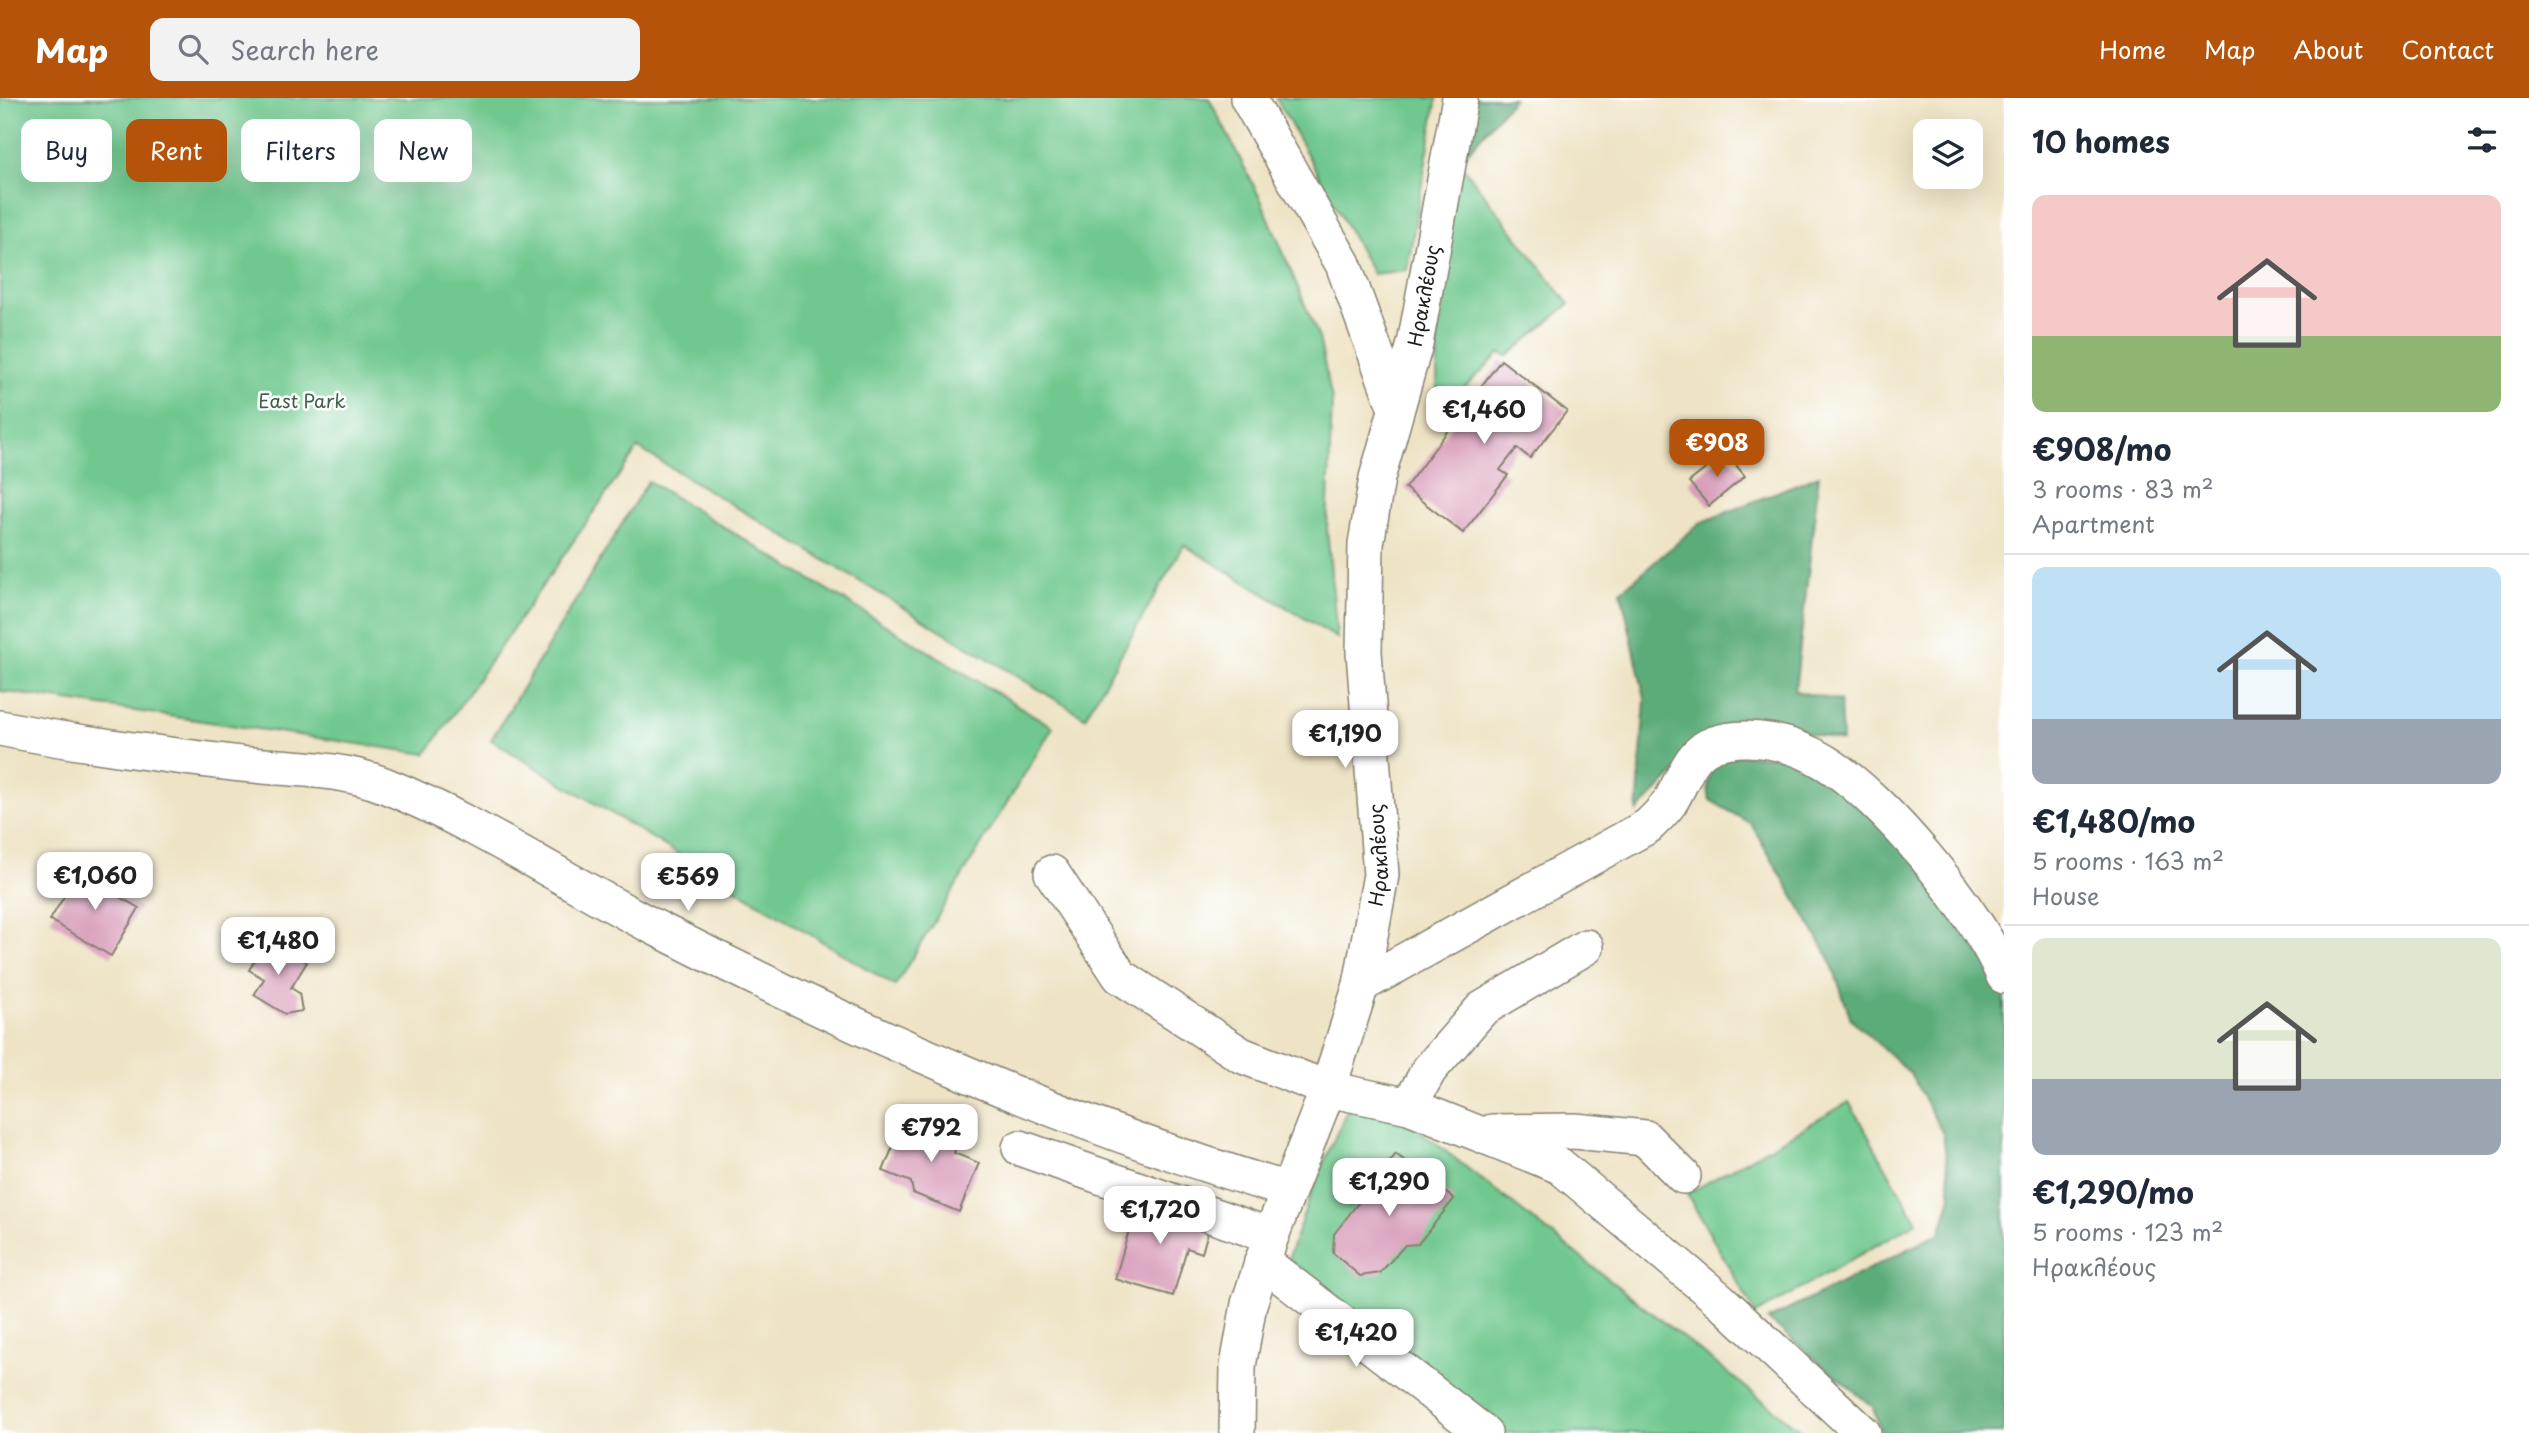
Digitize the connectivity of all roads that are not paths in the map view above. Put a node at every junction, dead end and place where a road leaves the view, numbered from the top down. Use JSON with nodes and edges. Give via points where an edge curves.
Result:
{"nodes":[{"id":1,"x":1248,"y":98,"type":"edge"},
{"id":2,"x":1460,"y":98,"type":"edge"},
{"id":3,"x":1396,"y":409,"type":"junction"},
{"id":4,"x":0,"y":728,"type":"edge"},
{"id":5,"x":1052,"y":873,"type":"dead end"},
{"id":6,"x":1586,"y":947,"type":"dead end"},
{"id":7,"x":2004,"y":976,"type":"edge"},
{"id":8,"x":1361,"y":985,"type":"junction"},
{"id":9,"x":1328,"y":1089,"type":"junction"},
{"id":10,"x":1409,"y":1106,"type":"junction"},
{"id":11,"x":1474,"y":1132,"type":"junction"},
{"id":12,"x":1020,"y":1148,"type":"dead end"},
{"id":13,"x":1683,"y":1176,"type":"dead end"},
{"id":14,"x":1288,"y":1190,"type":"junction"},
{"id":15,"x":1266,"y":1249,"type":"junction"},
{"id":16,"x":1237,"y":1433,"type":"edge"},
{"id":17,"x":1483,"y":1433,"type":"edge"},
{"id":18,"x":1863,"y":1433,"type":"edge"}],
"edges":[{"from":1,"to":3,"type":"street","via":[[1343,264]]},
{"from":2,"to":3,"type":"street","name":"Ηρακλέους","via":[[1415,344]]},
{"from":3,"to":8,"type":"street","name":"Ηρακλέους","via":[[1377,478],[1366,544],[1364,652],[1381,875]]},
{"from":4,"to":14,"type":"street","via":[[68,741],[350,774],[383,784],[663,932],[932,1059],[1125,1138]]},
{"from":5,"to":9,"type":"street","via":[[1120,976],[1241,1055]]},
{"from":6,"to":10,"type":"street","via":[[1482,1009],[1429,1070]]},
{"from":7,"to":8,"type":"street","via":[[1955,897],[1858,787],[1799,749],[1745,741],[1714,744],[1699,753],[1671,802],[1648,826]]},
{"from":8,"to":9,"type":"street","name":"Ηρακλέους"},
{"from":9,"to":10,"type":"street"},
{"from":9,"to":14,"type":"street","name":"Ηρακλέους"},
{"from":10,"to":11,"type":"street"},
{"from":11,"to":13,"type":"street","via":[[1575,1131],[1645,1138]]},
{"from":11,"to":18,"type":"street","via":[[1560,1166],[1721,1301]]},
{"from":12,"to":15,"type":"street"},
{"from":14,"to":15,"type":"street","name":"Ηρακλέους"},
{"from":15,"to":16,"type":"street","name":"Ηρακλέους","via":[[1249,1304],[1238,1366]]},
{"from":15,"to":17,"type":"street"}]}
